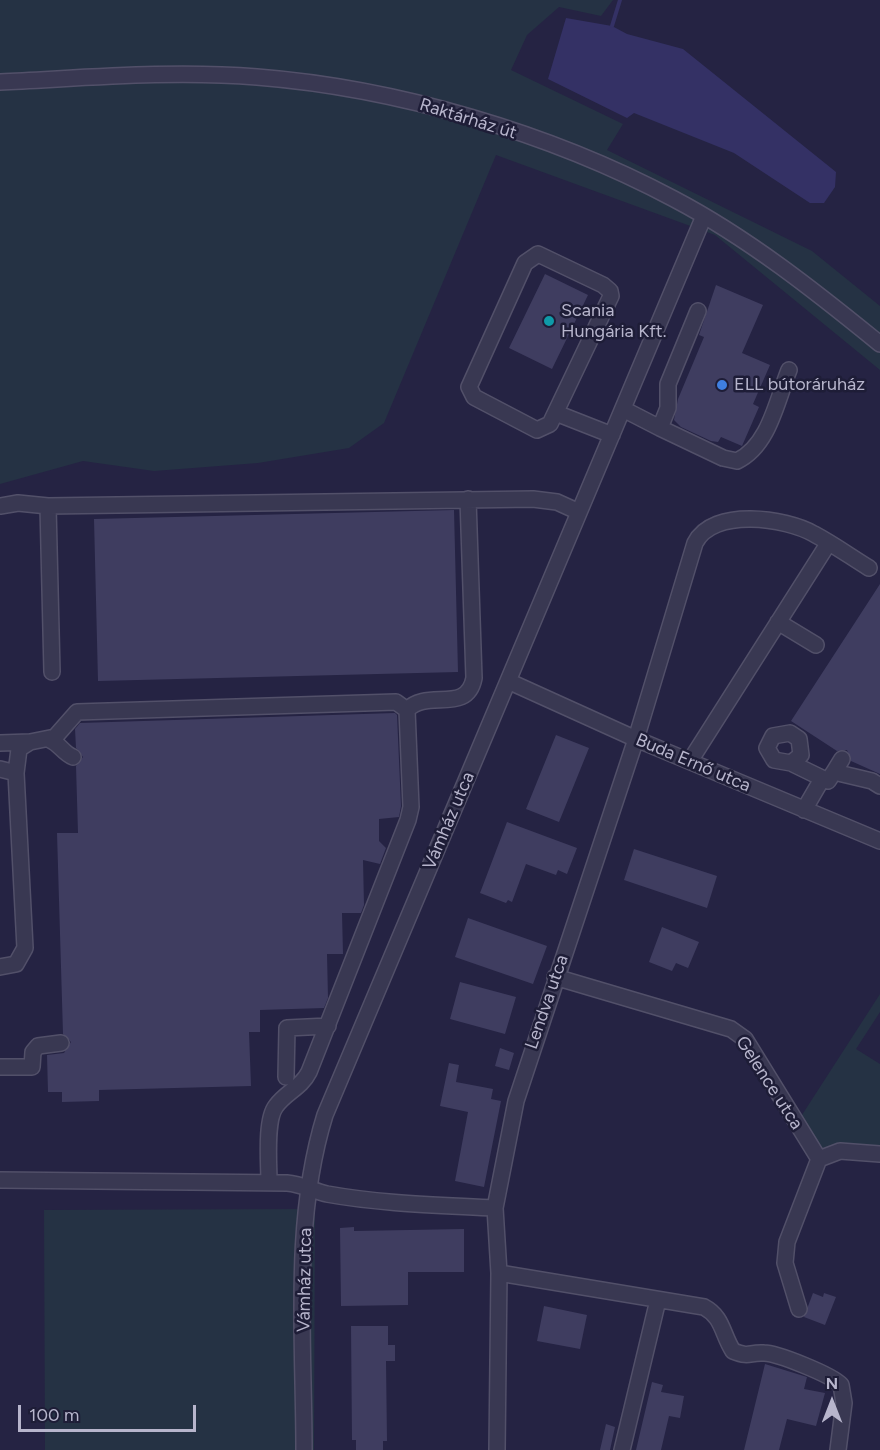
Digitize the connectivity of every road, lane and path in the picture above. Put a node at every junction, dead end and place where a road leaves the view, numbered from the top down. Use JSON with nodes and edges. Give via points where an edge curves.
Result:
{"nodes":[{"id":1,"x":0,"y":82,"type":"edge"},
{"id":2,"x":704,"y":216,"type":"junction"},
{"id":3,"x":698,"y":310,"type":"dead end"},
{"id":4,"x":880,"y":344,"type":"edge"},
{"id":5,"x":789,"y":370,"type":"dead end"},
{"id":6,"x":623,"y":409,"type":"junction"},
{"id":7,"x":556,"y":413,"type":"junction"},
{"id":8,"x":660,"y":428,"type":"junction"},
{"id":9,"x":612,"y":435,"type":"junction"},
{"id":10,"x":468,"y":499,"type":"junction"},
{"id":11,"x":0,"y":506,"type":"edge"},
{"id":12,"x":48,"y":506,"type":"junction"},
{"id":13,"x":579,"y":512,"type":"junction"},
{"id":14,"x":826,"y":547,"type":"dead end"},
{"id":15,"x":869,"y":568,"type":"dead end"},
{"id":16,"x":778,"y":622,"type":"junction"},
{"id":17,"x":816,"y":645,"type":"dead end"},
{"id":18,"x":52,"y":672,"type":"dead end"},
{"id":19,"x":508,"y":681,"type":"junction"},
{"id":20,"x":407,"y":710,"type":"junction"},
{"id":21,"x":636,"y":739,"type":"junction"},
{"id":22,"x":50,"y":740,"type":"junction"},
{"id":23,"x":30,"y":742,"type":"junction"},
{"id":24,"x":0,"y":743,"type":"edge"},
{"id":25,"x":73,"y":757,"type":"dead end"},
{"id":26,"x":690,"y":761,"type":"junction"},
{"id":27,"x":791,"y":763,"type":"dead end"},
{"id":28,"x":0,"y":769,"type":"edge"},
{"id":29,"x":833,"y":770,"type":"junction"},
{"id":30,"x":16,"y":773,"type":"junction"},
{"id":31,"x":880,"y":786,"type":"edge"},
{"id":32,"x":804,"y":810,"type":"junction"},
{"id":33,"x":880,"y":841,"type":"edge"},
{"id":34,"x":0,"y":967,"type":"edge"},
{"id":35,"x":555,"y":977,"type":"junction"},
{"id":36,"x":328,"y":1026,"type":"junction"},
{"id":37,"x":61,"y":1043,"type":"dead end"},
{"id":38,"x":0,"y":1067,"type":"edge"},
{"id":39,"x":286,"y":1077,"type":"dead end"},
{"id":40,"x":880,"y":1154,"type":"edge"},
{"id":41,"x":819,"y":1159,"type":"junction"},
{"id":42,"x":0,"y":1180,"type":"edge"},
{"id":43,"x":269,"y":1182,"type":"junction"},
{"id":44,"x":308,"y":1186,"type":"junction"},
{"id":45,"x":495,"y":1208,"type":"junction"},
{"id":46,"x":499,"y":1273,"type":"junction"},
{"id":47,"x":658,"y":1300,"type":"junction"},
{"id":48,"x":800,"y":1310,"type":"dead end"},
{"id":49,"x":304,"y":1450,"type":"edge"},
{"id":50,"x":497,"y":1450,"type":"edge"},
{"id":51,"x":622,"y":1450,"type":"edge"},
{"id":52,"x":838,"y":1450,"type":"edge"}],
"edges":[{"from":1,"to":2,"type":"street","name":"Raktárház út","via":[[209,74],[294,81],[380,96],[425,105],[558,147],[637,181]]},
{"from":2,"to":4,"type":"street","name":"Raktárház út","via":[[782,267]]},
{"from":2,"to":6,"type":"street","name":"Vámház utca"},
{"from":3,"to":8,"type":"street","via":[[668,384],[668,408]]},
{"from":5,"to":8,"type":"street","via":[[761,440],[753,452],[737,461]]},
{"from":6,"to":8,"type":"street"},
{"from":6,"to":9,"type":"street","name":"Vámház utca"},
{"from":7,"to":7,"type":"street","via":[[546,428],[532,429],[474,397],[469,387],[525,263],[538,254],[603,285],[611,296]]},
{"from":7,"to":9,"type":"street"},
{"from":9,"to":13,"type":"street","name":"Vámház utca"},
{"from":10,"to":12,"type":"street"},
{"from":10,"to":13,"type":"street","via":[[549,501]]},
{"from":10,"to":20,"type":"street","via":[[472,684],[464,696],[419,700]]},
{"from":11,"to":12,"type":"street"},
{"from":12,"to":18,"type":"street"},
{"from":13,"to":19,"type":"street","name":"Vámház utca"},
{"from":14,"to":16,"type":"street"},
{"from":15,"to":21,"type":"street","name":"Lendva utca","via":[[813,533],[782,523],[733,520],[702,533],[695,543]]},
{"from":16,"to":17,"type":"street"},
{"from":16,"to":26,"type":"street"},
{"from":19,"to":21,"type":"street","name":"Buda Ernő utca"},
{"from":19,"to":44,"type":"street","name":"Vámház utca","via":[[325,1115]]},
{"from":20,"to":22,"type":"street","via":[[396,702],[77,712]]},
{"from":20,"to":36,"type":"street","via":[[410,813]]},
{"from":21,"to":26,"type":"street","name":"Buda Ernő utca"},
{"from":21,"to":35,"type":"street","name":"Lendva utca"},
{"from":22,"to":23,"type":"street"},
{"from":22,"to":25,"type":"street"},
{"from":23,"to":24,"type":"street"},
{"from":23,"to":30,"type":"street","via":[[19,748]]},
{"from":26,"to":32,"type":"street","name":"Buda Ernő utca"},
{"from":27,"to":29,"type":"street"},
{"from":28,"to":30,"type":"street"},
{"from":29,"to":31,"type":"street"},
{"from":29,"to":32,"type":"street"},
{"from":30,"to":34,"type":"street","via":[[25,948],[16,964]]},
{"from":32,"to":33,"type":"street","name":"Buda Ernő utca"},
{"from":35,"to":41,"type":"street","name":"Gelence utca","via":[[736,1031],[745,1039]]},
{"from":35,"to":45,"type":"street","name":"Lendva utca","via":[[521,1078]]},
{"from":36,"to":39,"type":"street","via":[[287,1028]]},
{"from":36,"to":43,"type":"street","via":[[304,1081],[272,1112]]},
{"from":37,"to":38,"type":"street","via":[[38,1046],[33,1052],[32,1067]]},
{"from":40,"to":41,"type":"street","via":[[840,1151]]},
{"from":41,"to":48,"type":"street","via":[[785,1250],[785,1263]]},
{"from":42,"to":43,"type":"street"},
{"from":43,"to":44,"type":"street"},
{"from":44,"to":45,"type":"street","via":[[325,1194]]},
{"from":44,"to":49,"type":"street","name":"Vámház utca"},
{"from":45,"to":46,"type":"street","name":"Lendva utca"},
{"from":46,"to":47,"type":"street"},
{"from":46,"to":50,"type":"street","name":"Lendva utca"},
{"from":47,"to":51,"type":"street"},
{"from":47,"to":52,"type":"street","via":[[704,1307],[717,1316],[733,1351],[746,1356],[764,1352],[825,1374],[841,1384],[844,1403]]}]}
